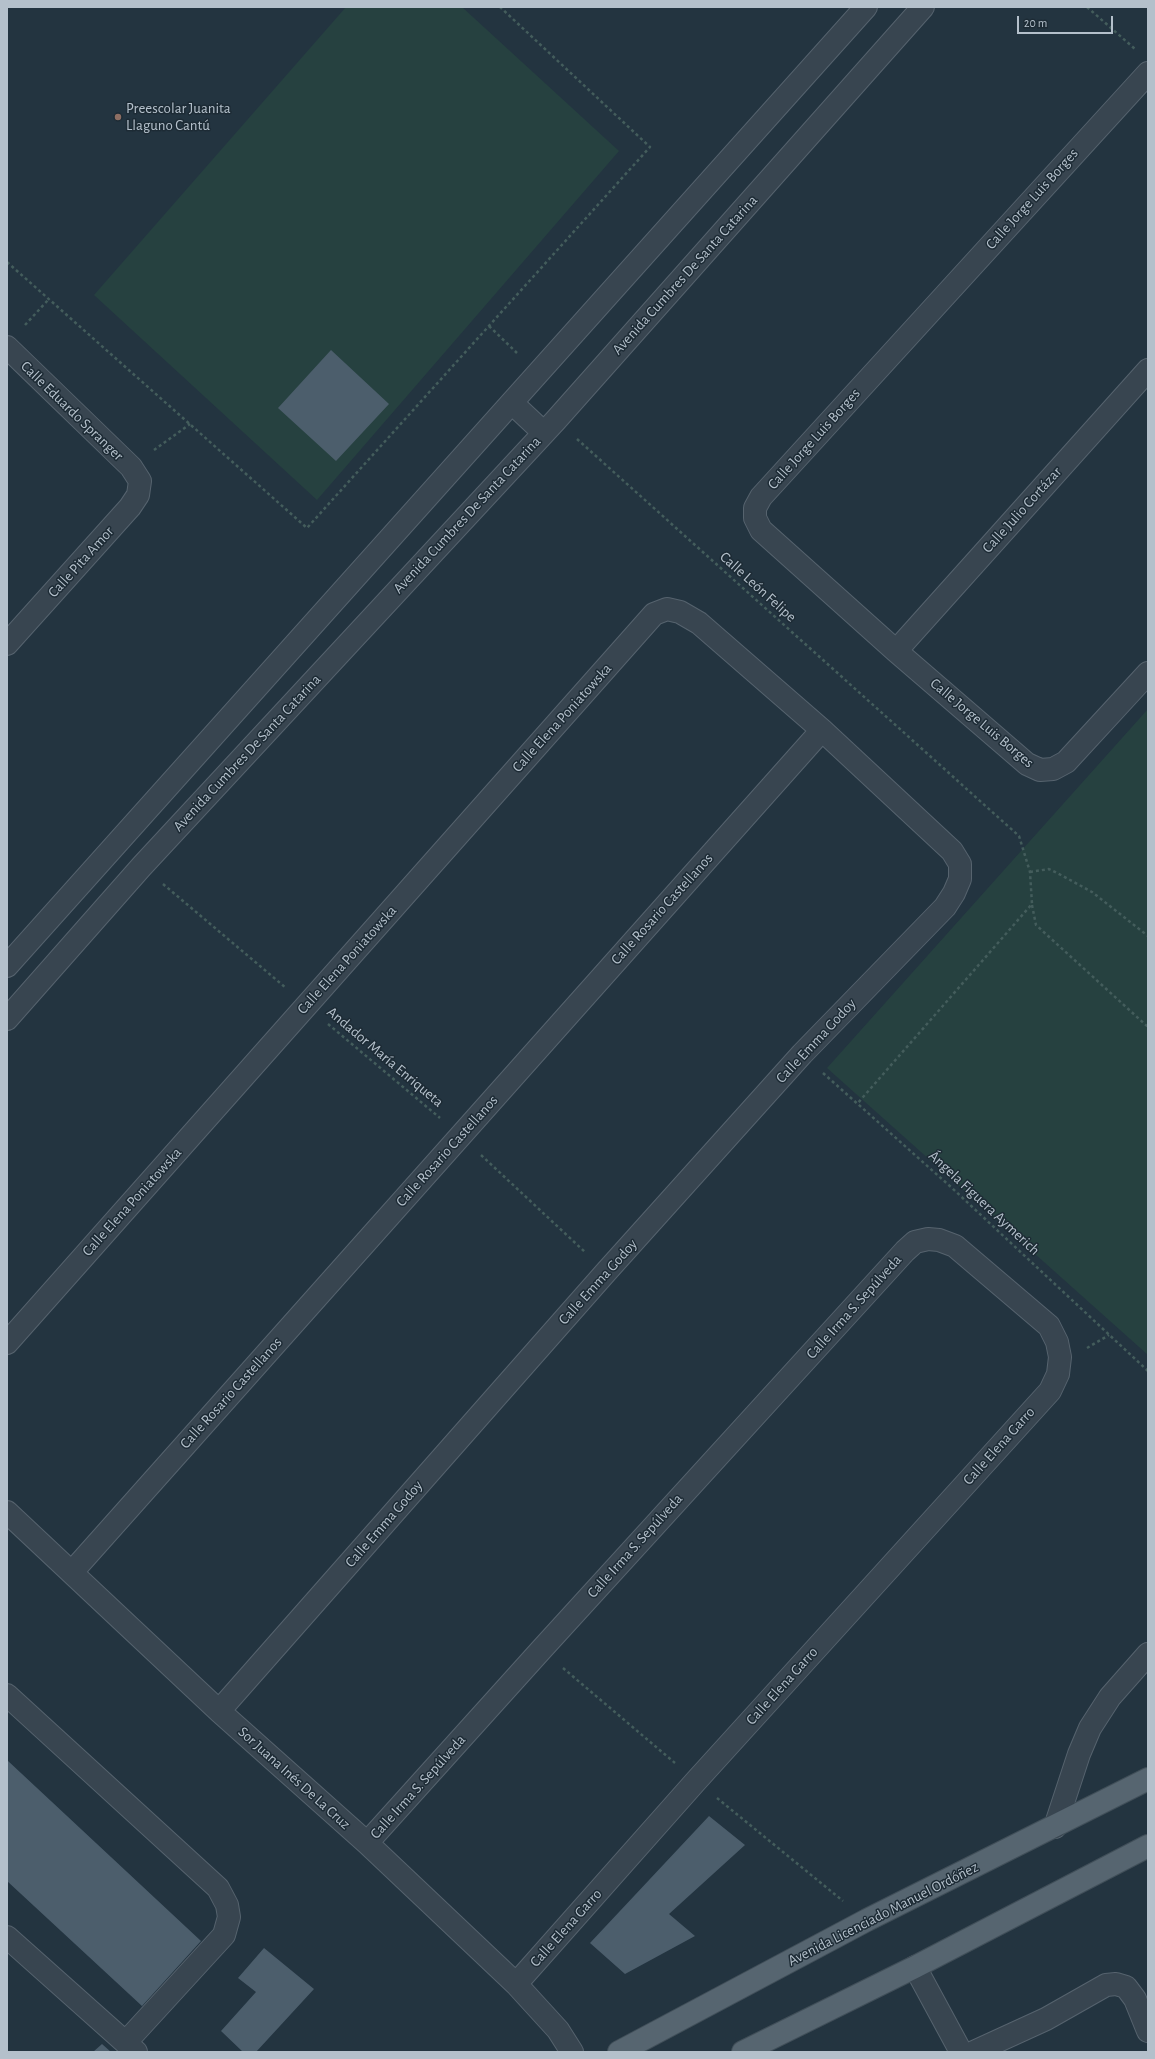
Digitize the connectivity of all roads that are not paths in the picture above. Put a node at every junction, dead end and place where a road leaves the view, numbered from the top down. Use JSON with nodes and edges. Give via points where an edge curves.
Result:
{"nodes":[{"id":1,"x":866,"y":7,"type":"edge"},
{"id":2,"x":923,"y":7,"type":"edge"},
{"id":3,"x":1148,"y":73,"type":"edge"},
{"id":4,"x":7,"y":348,"type":"edge"},
{"id":5,"x":1148,"y":370,"type":"edge"},
{"id":6,"x":512,"y":403,"type":"junction"},
{"id":7,"x":550,"y":426,"type":"junction"},
{"id":8,"x":134,"y":471,"type":"joint"},
{"id":9,"x":7,"y":644,"type":"edge"},
{"id":10,"x":896,"y":651,"type":"junction"},
{"id":11,"x":1148,"y":673,"type":"edge"},
{"id":12,"x":822,"y":730,"type":"junction"},
{"id":13,"x":952,"y":851,"type":"joint"},
{"id":14,"x":7,"y":966,"type":"edge"},
{"id":15,"x":7,"y":1019,"type":"edge"},
{"id":16,"x":7,"y":1342,"type":"edge"},
{"id":17,"x":1050,"y":1391,"type":"joint"},
{"id":18,"x":7,"y":1512,"type":"edge"},
{"id":19,"x":72,"y":1572,"type":"junction"},
{"id":20,"x":1148,"y":1654,"type":"edge"},
{"id":21,"x":7,"y":1695,"type":"edge"},
{"id":22,"x":219,"y":1711,"type":"junction"},
{"id":23,"x":1148,"y":1779,"type":"edge"},
{"id":24,"x":1055,"y":1827,"type":"junction"},
{"id":25,"x":367,"y":1843,"type":"junction"},
{"id":26,"x":1148,"y":1846,"type":"edge"},
{"id":27,"x":7,"y":1937,"type":"edge"},
{"id":28,"x":915,"y":1967,"type":"junction"},
{"id":29,"x":516,"y":1984,"type":"junction"},
{"id":30,"x":1148,"y":2032,"type":"edge"},
{"id":31,"x":131,"y":2047,"type":"edge"},
{"id":32,"x":572,"y":2052,"type":"edge"},
{"id":33,"x":619,"y":2052,"type":"edge"},
{"id":34,"x":742,"y":2052,"type":"edge"},
{"id":35,"x":962,"y":2052,"type":"edge"},
{"id":36,"x":974,"y":2052,"type":"edge"}],
"edges":[{"from":1,"to":6,"type":"street"},
{"from":2,"to":7,"type":"street","name":"Avenida Cumbres De Santa Catarina"},
{"from":3,"to":10,"type":"street","name":"Calle Jorge Luis Borges","via":[[761,497],[755,508],[755,518],[761,530]]},
{"from":4,"to":8,"type":"street","name":"Calle Eduardo Spranger"},
{"from":5,"to":10,"type":"street","name":"Calle Julio Cortázar"},
{"from":6,"to":7,"type":"street"},
{"from":6,"to":14,"type":"street"},
{"from":7,"to":15,"type":"street","name":"Avenida Cumbres De Santa Catarina","via":[[142,866]]},
{"from":8,"to":9,"type":"street","name":"Calle Pita Amor","via":[[140,481],[138,495],[130,507]]},
{"from":10,"to":11,"type":"street","name":"Calle Jorge Luis Borges","via":[[1027,764],[1040,770],[1053,769],[1066,762]]},
{"from":12,"to":13,"type":"street","name":"Calle Elena Poniatowska"},
{"from":12,"to":16,"type":"street","name":"Calle Elena Poniatowska","via":[[699,623],[680,612],[667,609],[654,614]]},
{"from":12,"to":19,"type":"street","name":"Calle Rosario Castellanos"},
{"from":13,"to":22,"type":"street","name":"Calle Emma Godoy","via":[[960,864],[960,879],[945,907],[802,1054]]},
{"from":17,"to":25,"type":"street","name":"Calle Irma S. Sepúlveda","via":[[1058,1374],[1060,1357],[1057,1342],[1049,1326],[955,1246],[939,1240],[915,1242]]},
{"from":17,"to":29,"type":"street","name":"Calle Elena Garro","via":[[706,1769]]},
{"from":18,"to":19,"type":"street","name":"Sor Juana Inés De La Cruz"},
{"from":19,"to":22,"type":"street","name":"Sor Juana Inés De La Cruz"},
{"from":20,"to":24,"type":"street","via":[[1110,1697],[1090,1728]]},
{"from":21,"to":31,"type":"street","via":[[218,1888],[227,1905],[229,1918],[224,1935]]},
{"from":22,"to":25,"type":"street","name":"Sor Juana Inés De La Cruz"},
{"from":23,"to":24,"type":"main road","name":"Avenida Licenciado Manuel Ordóñez"},
{"from":24,"to":33,"type":"main road","name":"Avenida Licenciado Manuel Ordóñez","via":[[867,1920]]},
{"from":25,"to":29,"type":"street","name":"Sor Juana Inés De La Cruz"},
{"from":26,"to":28,"type":"main road"},
{"from":27,"to":31,"type":"street"},
{"from":28,"to":34,"type":"main road"},
{"from":28,"to":35,"type":"street"},
{"from":29,"to":32,"type":"street","name":"Sor Juana Inés De La Cruz","via":[[558,2030]]},
{"from":30,"to":36,"type":"street","via":[[1135,1999],[1126,1987],[1106,1985],[1046,2019]]}]}
